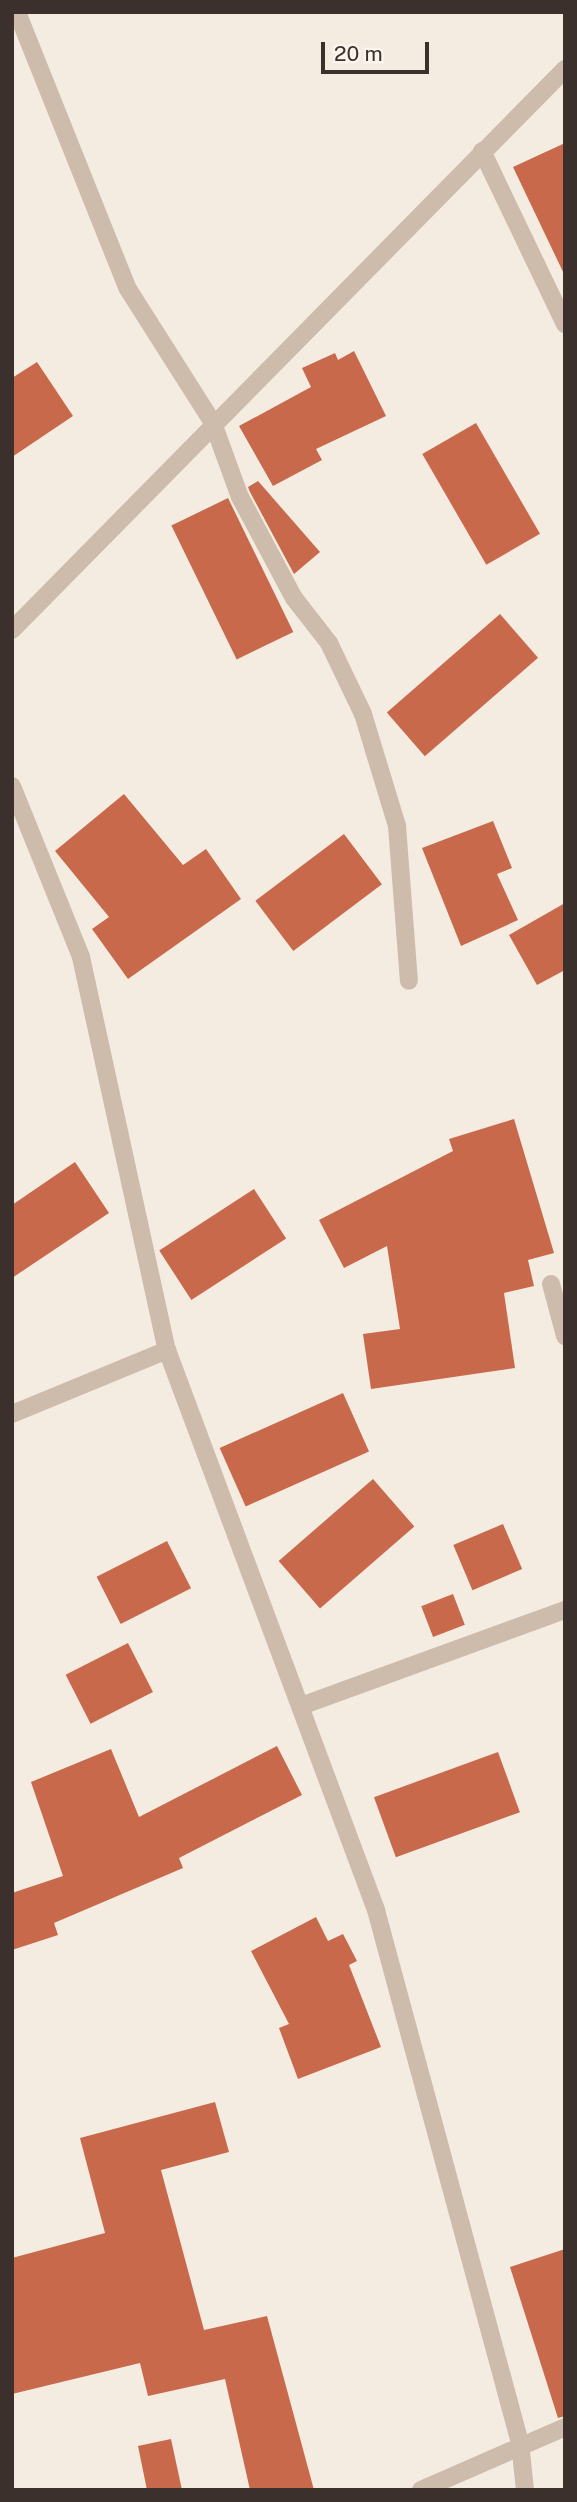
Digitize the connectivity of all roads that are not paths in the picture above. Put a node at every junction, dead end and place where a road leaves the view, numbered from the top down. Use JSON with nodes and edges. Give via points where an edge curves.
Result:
{"nodes":[{"id":1,"x":17,"y":12,"type":"edge"},
{"id":2,"x":565,"y":69,"type":"edge"},
{"id":3,"x":482,"y":151,"type":"junction"},
{"id":4,"x":565,"y":324,"type":"edge"},
{"id":5,"x":213,"y":423,"type":"junction"},
{"id":6,"x":12,"y":631,"type":"edge"},
{"id":7,"x":12,"y":786,"type":"edge"},
{"id":8,"x":409,"y":981,"type":"dead end"},
{"id":9,"x":551,"y":1284,"type":"dead end"},
{"id":10,"x":565,"y":1336,"type":"edge"},
{"id":11,"x":167,"y":1350,"type":"junction"},
{"id":12,"x":12,"y":1415,"type":"edge"},
{"id":13,"x":565,"y":1610,"type":"edge"},
{"id":14,"x":301,"y":1706,"type":"junction"},
{"id":15,"x":565,"y":2427,"type":"edge"},
{"id":16,"x":520,"y":2443,"type":"junction"},
{"id":17,"x":421,"y":2490,"type":"edge"},
{"id":18,"x":525,"y":2490,"type":"edge"}],
"edges":[{"from":1,"to":5,"type":"street","via":[[128,289]]},
{"from":2,"to":3,"type":"street"},
{"from":3,"to":4,"type":"street"},
{"from":3,"to":5,"type":"street"},
{"from":5,"to":6,"type":"street"},
{"from":5,"to":8,"type":"street","via":[[240,496],[294,598],[328,643],[363,714],[397,826]]},
{"from":7,"to":11,"type":"street","via":[[81,957]]},
{"from":9,"to":10,"type":"street"},
{"from":11,"to":12,"type":"street"},
{"from":11,"to":14,"type":"street"},
{"from":13,"to":14,"type":"street"},
{"from":14,"to":16,"type":"street","via":[[376,1910]]},
{"from":15,"to":16,"type":"street"},
{"from":16,"to":17,"type":"street"},
{"from":16,"to":18,"type":"street"}]}
